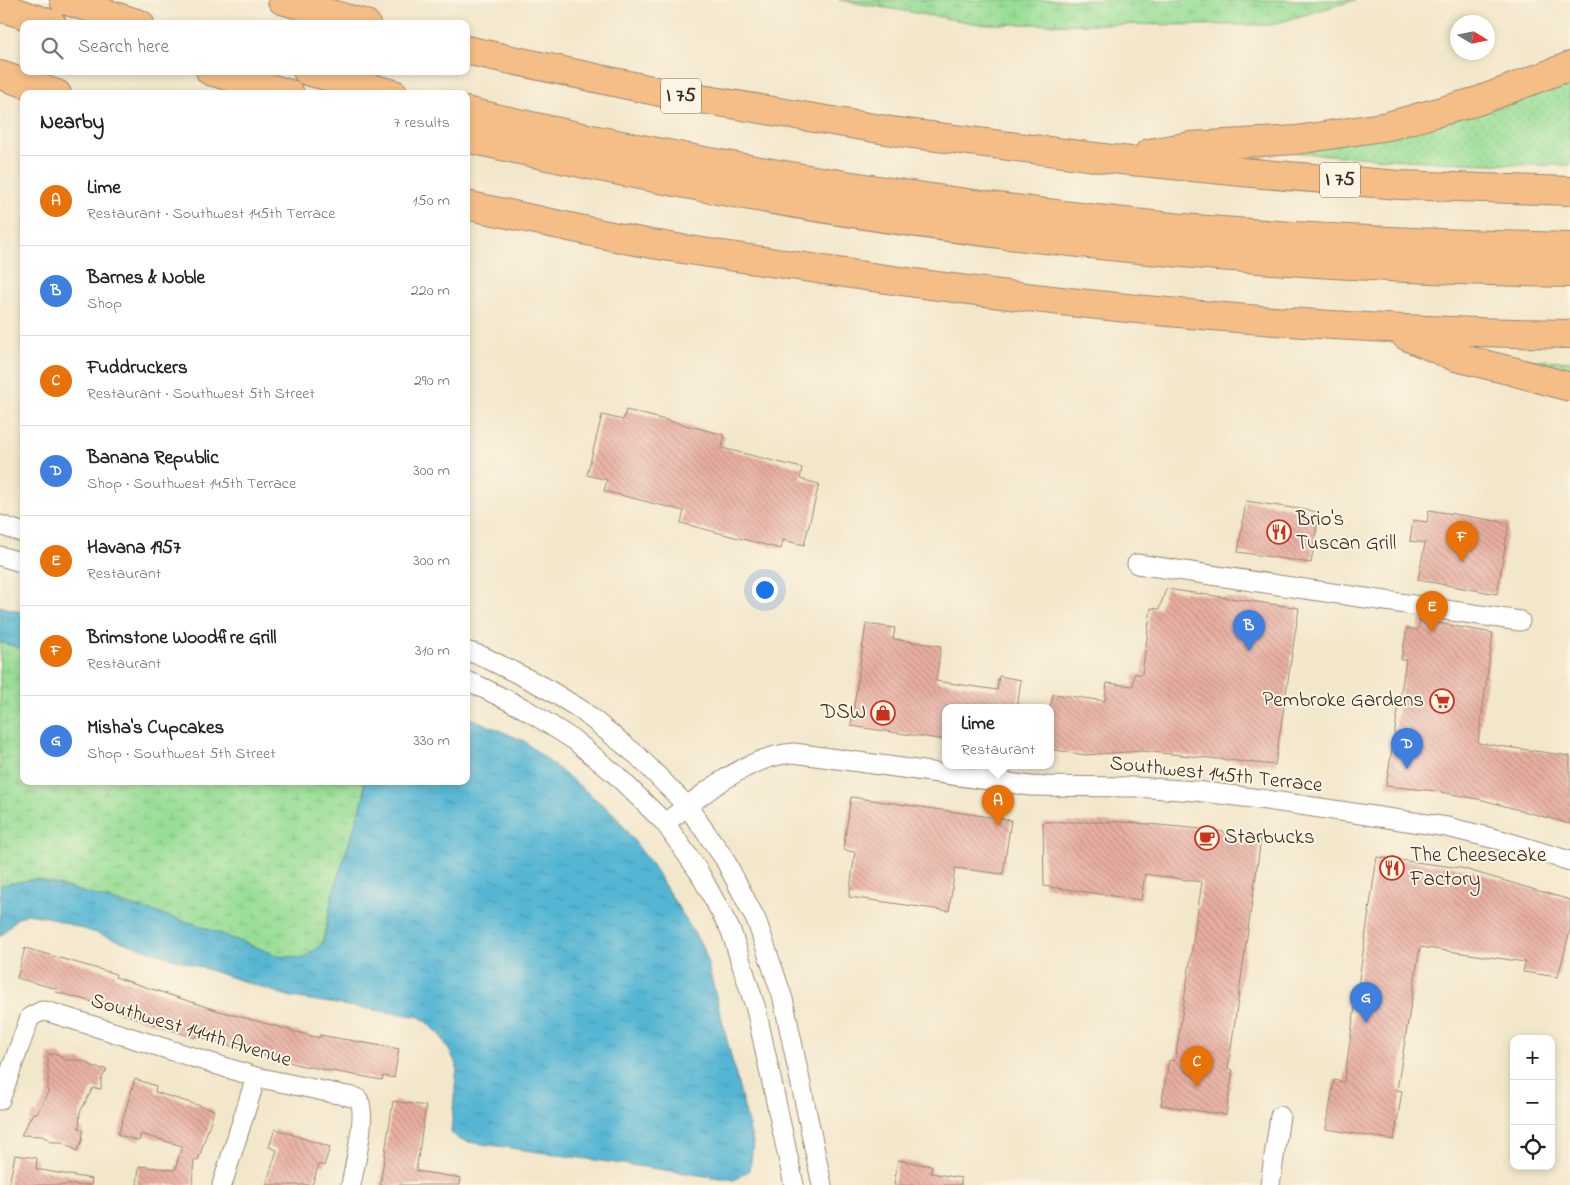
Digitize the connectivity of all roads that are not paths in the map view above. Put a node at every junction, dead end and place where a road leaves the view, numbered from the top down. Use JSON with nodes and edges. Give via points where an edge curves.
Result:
{"nodes":[{"id":1,"x":64,"y":0,"type":"edge"},
{"id":2,"x":282,"y":0,"type":"edge"},
{"id":3,"x":0,"y":7,"type":"edge"},
{"id":4,"x":40,"y":20,"type":"edge"},
{"id":5,"x":127,"y":20,"type":"edge"},
{"id":6,"x":352,"y":20,"type":"edge"},
{"id":7,"x":470,"y":51,"type":"edge"},
{"id":8,"x":1570,"y":66,"type":"edge"},
{"id":9,"x":0,"y":75,"type":"edge"},
{"id":10,"x":224,"y":75,"type":"edge"},
{"id":11,"x":322,"y":75,"type":"edge"},
{"id":12,"x":45,"y":90,"type":"edge"},
{"id":13,"x":276,"y":90,"type":"edge"},
{"id":14,"x":379,"y":90,"type":"edge"},
{"id":15,"x":470,"y":112,"type":"edge"},
{"id":16,"x":470,"y":139,"type":"edge"},
{"id":17,"x":1111,"y":159,"type":"junction"},
{"id":18,"x":1570,"y":191,"type":"edge"},
{"id":19,"x":470,"y":206,"type":"edge"},
{"id":20,"x":1570,"y":248,"type":"edge"},
{"id":21,"x":1570,"y":273,"type":"edge"},
{"id":22,"x":1391,"y":329,"type":"junction"},
{"id":23,"x":1570,"y":334,"type":"edge"},
{"id":24,"x":1570,"y":387,"type":"edge"},
{"id":25,"x":0,"y":526,"type":"edge"},
{"id":26,"x":20,"y":532,"type":"edge"},
{"id":27,"x":0,"y":556,"type":"edge"},
{"id":28,"x":20,"y":562,"type":"edge"},
{"id":29,"x":1137,"y":564,"type":"dead end"},
{"id":30,"x":1520,"y":621,"type":"dead end"},
{"id":31,"x":470,"y":652,"type":"edge"},
{"id":32,"x":470,"y":682,"type":"edge"},
{"id":33,"x":687,"y":806,"type":"junction"},
{"id":34,"x":665,"y":823,"type":"junction"},
{"id":35,"x":1570,"y":861,"type":"edge"},
{"id":36,"x":256,"y":1077,"type":"junction"},
{"id":37,"x":0,"y":1100,"type":"edge"},
{"id":38,"x":1280,"y":1116,"type":"dead end"},
{"id":39,"x":222,"y":1185,"type":"edge"},
{"id":40,"x":351,"y":1185,"type":"edge"},
{"id":41,"x":794,"y":1185,"type":"edge"},
{"id":42,"x":822,"y":1185,"type":"edge"},
{"id":43,"x":1270,"y":1185,"type":"edge"}],
"edges":[{"from":1,"to":5,"type":"highway"},
{"from":2,"to":6,"type":"highway"},
{"from":3,"to":4,"type":"highway"},
{"from":7,"to":17,"type":"highway","number":"I 75","via":[[665,93],[898,132]]},
{"from":8,"to":17,"type":"highway","via":[[1478,101],[1388,126],[1297,140],[1190,146]]},
{"from":9,"to":12,"type":"highway"},
{"from":10,"to":13,"type":"highway"},
{"from":11,"to":14,"type":"highway"},
{"from":15,"to":20,"type":"highway","via":[[715,163],[1003,208],[1194,229],[1393,242]]},
{"from":16,"to":21,"type":"highway","via":[[710,189],[1008,235],[1183,253],[1386,268]]},
{"from":17,"to":18,"type":"highway","number":"I 75","via":[[1400,185]]},
{"from":19,"to":22,"type":"highway","via":[[632,240],[908,283],[1194,315]]},
{"from":22,"to":23,"type":"highway"},
{"from":22,"to":24,"type":"highway","via":[[1455,357]]},
{"from":25,"to":26,"type":"street"},
{"from":27,"to":28,"type":"street"},
{"from":29,"to":30,"type":"street"},
{"from":31,"to":33,"type":"street","via":[[527,678],[580,709],[638,756]]},
{"from":32,"to":34,"type":"street","via":[[526,709],[574,740],[615,774]]},
{"from":33,"to":34,"type":"street","name":"Southwest 145th Terrace"},
{"from":33,"to":35,"type":"street","name":"Southwest 145th Terrace","via":[[757,760],[794,752],[1031,786],[1134,787],[1260,799],[1447,828]]},
{"from":33,"to":42,"type":"street","via":[[724,858],[757,922],[783,999]]},
{"from":34,"to":41,"type":"street","via":[[699,872],[730,931],[756,1009]]},
{"from":36,"to":37,"type":"street","name":"Southwest 144th Avenue","via":[[42,1010],[30,1017]]},
{"from":36,"to":39,"type":"street"},
{"from":36,"to":40,"type":"street","name":"Southwest 144th Avenue","via":[[357,1098],[361,1103],[362,1119]]},
{"from":38,"to":43,"type":"street"}]}
